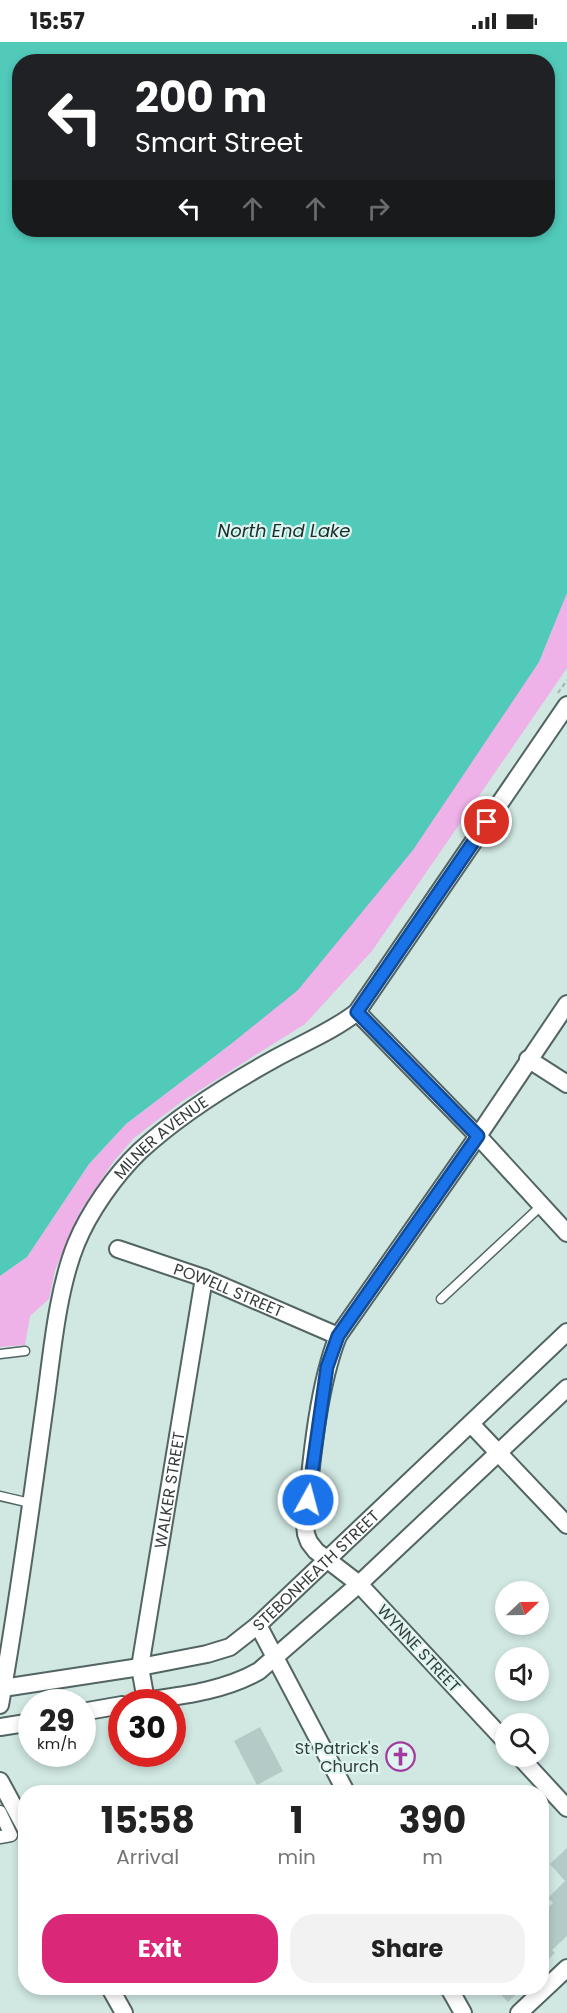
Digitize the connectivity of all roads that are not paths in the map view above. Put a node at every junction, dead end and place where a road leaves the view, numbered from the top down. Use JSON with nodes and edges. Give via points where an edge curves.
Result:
{"nodes":[{"id":1,"x":567,"y":705,"type":"edge"},
{"id":2,"x":567,"y":1004,"type":"edge"},
{"id":3,"x":357,"y":1012,"type":"junction"},
{"id":4,"x":528,"y":1059,"type":"junction"},
{"id":5,"x":567,"y":1084,"type":"edge"},
{"id":6,"x":478,"y":1136,"type":"junction"},
{"id":7,"x":542,"y":1205,"type":"junction"},
{"id":8,"x":567,"y":1233,"type":"edge"},
{"id":9,"x":118,"y":1249,"type":"dead end"},
{"id":10,"x":204,"y":1278,"type":"junction"},
{"id":11,"x":441,"y":1299,"type":"dead end"},
{"id":12,"x":567,"y":1332,"type":"edge"},
{"id":13,"x":338,"y":1336,"type":"junction"},
{"id":14,"x":25,"y":1351,"type":"dead end"},
{"id":15,"x":0,"y":1354,"type":"edge"},
{"id":16,"x":567,"y":1388,"type":"edge"},
{"id":17,"x":471,"y":1424,"type":"junction"},
{"id":18,"x":499,"y":1451,"type":"junction"},
{"id":19,"x":0,"y":1496,"type":"edge"},
{"id":20,"x":30,"y":1503,"type":"junction"},
{"id":21,"x":567,"y":1525,"type":"edge"},
{"id":22,"x":327,"y":1560,"type":"junction"},
{"id":23,"x":359,"y":1584,"type":"junction"},
{"id":24,"x":258,"y":1625,"type":"junction"},
{"id":25,"x":276,"y":1658,"type":"junction"},
{"id":26,"x":140,"y":1667,"type":"junction"},
{"id":27,"x":3,"y":1688,"type":"junction"},
{"id":28,"x":141,"y":1689,"type":"edge"},
{"id":29,"x":186,"y":1693,"type":"edge"},
{"id":30,"x":0,"y":1705,"type":"edge"},
{"id":31,"x":18,"y":1724,"type":"edge"},
{"id":32,"x":0,"y":1727,"type":"edge"},
{"id":33,"x":495,"y":1730,"type":"edge"},
{"id":34,"x":529,"y":1767,"type":"edge"},
{"id":35,"x":0,"y":1781,"type":"edge"},
{"id":36,"x":342,"y":1785,"type":"edge"},
{"id":37,"x":546,"y":1785,"type":"edge"},
{"id":38,"x":549,"y":1788,"type":"edge"},
{"id":39,"x":567,"y":1808,"type":"edge"},
{"id":40,"x":0,"y":1812,"type":"edge"},
{"id":41,"x":18,"y":1814,"type":"edge"},
{"id":42,"x":0,"y":1837,"type":"edge"},
{"id":43,"x":567,"y":1968,"type":"edge"},
{"id":44,"x":549,"y":1985,"type":"edge"},
{"id":45,"x":114,"y":1995,"type":"edge"},
{"id":46,"x":453,"y":1995,"type":"edge"},
{"id":47,"x":538,"y":1995,"type":"edge"},
{"id":48,"x":124,"y":2013,"type":"edge"},
{"id":49,"x":463,"y":2013,"type":"edge"},
{"id":50,"x":519,"y":2013,"type":"edge"}],
"edges":[{"from":1,"to":3,"type":"street","name":"MILNER AVENUE"},
{"from":2,"to":4,"type":"street","name":"WYNNE STREET"},
{"from":3,"to":6,"type":"street"},
{"from":3,"to":20,"type":"street","name":"MILNER AVENUE","via":[[250,1072],[169,1126],[138,1153],[105,1193],[76,1242],[65,1279]]},
{"from":4,"to":5,"type":"street"},
{"from":4,"to":6,"type":"street","name":"WYNNE STREET"},
{"from":6,"to":7,"type":"street"},
{"from":6,"to":13,"type":"street","name":"WYNNE STREET"},
{"from":7,"to":8,"type":"street"},
{"from":7,"to":11,"type":"lane"},
{"from":9,"to":10,"type":"street","name":"POWELL STREET"},
{"from":10,"to":13,"type":"street","name":"POWELL STREET"},
{"from":10,"to":26,"type":"street","name":"WALKER STREET"},
{"from":12,"to":17,"type":"street","name":"STEBONHEATH STREET"},
{"from":13,"to":22,"type":"street","name":"WYNNE STREET","via":[[323,1393],[305,1524],[309,1542]]},
{"from":14,"to":15,"type":"lane"},
{"from":16,"to":18,"type":"street"},
{"from":17,"to":18,"type":"street"},
{"from":17,"to":22,"type":"street","name":"STEBONHEATH STREET"},
{"from":18,"to":21,"type":"street"},
{"from":18,"to":23,"type":"street"},
{"from":19,"to":20,"type":"lane"},
{"from":20,"to":27,"type":"street","name":"MILNER AVENUE"},
{"from":22,"to":23,"type":"street","name":"WYNNE STREET"},
{"from":22,"to":24,"type":"street","name":"STEBONHEATH STREET"},
{"from":23,"to":25,"type":"street"},
{"from":23,"to":33,"type":"street","name":"WYNNE STREET"},
{"from":24,"to":25,"type":"street"},
{"from":24,"to":26,"type":"street","name":"STEBONHEATH STREET","via":[[220,1651]]},
{"from":25,"to":29,"type":"street","via":[[245,1680]]},
{"from":25,"to":36,"type":"street"},
{"from":26,"to":27,"type":"street","name":"STEBONHEATH STREET"},
{"from":26,"to":28,"type":"street","name":"WALKER STREET"},
{"from":27,"to":30,"type":"street","name":"MILNER AVENUE"},
{"from":31,"to":32,"type":"street"},
{"from":34,"to":37,"type":"street"},
{"from":35,"to":41,"type":"street"},
{"from":38,"to":39,"type":"street"},
{"from":40,"to":42,"type":"street","via":[[11,1835]]},
{"from":43,"to":44,"type":"street"},
{"from":45,"to":48,"type":"street"},
{"from":46,"to":49,"type":"street"},
{"from":47,"to":50,"type":"street"}]}
